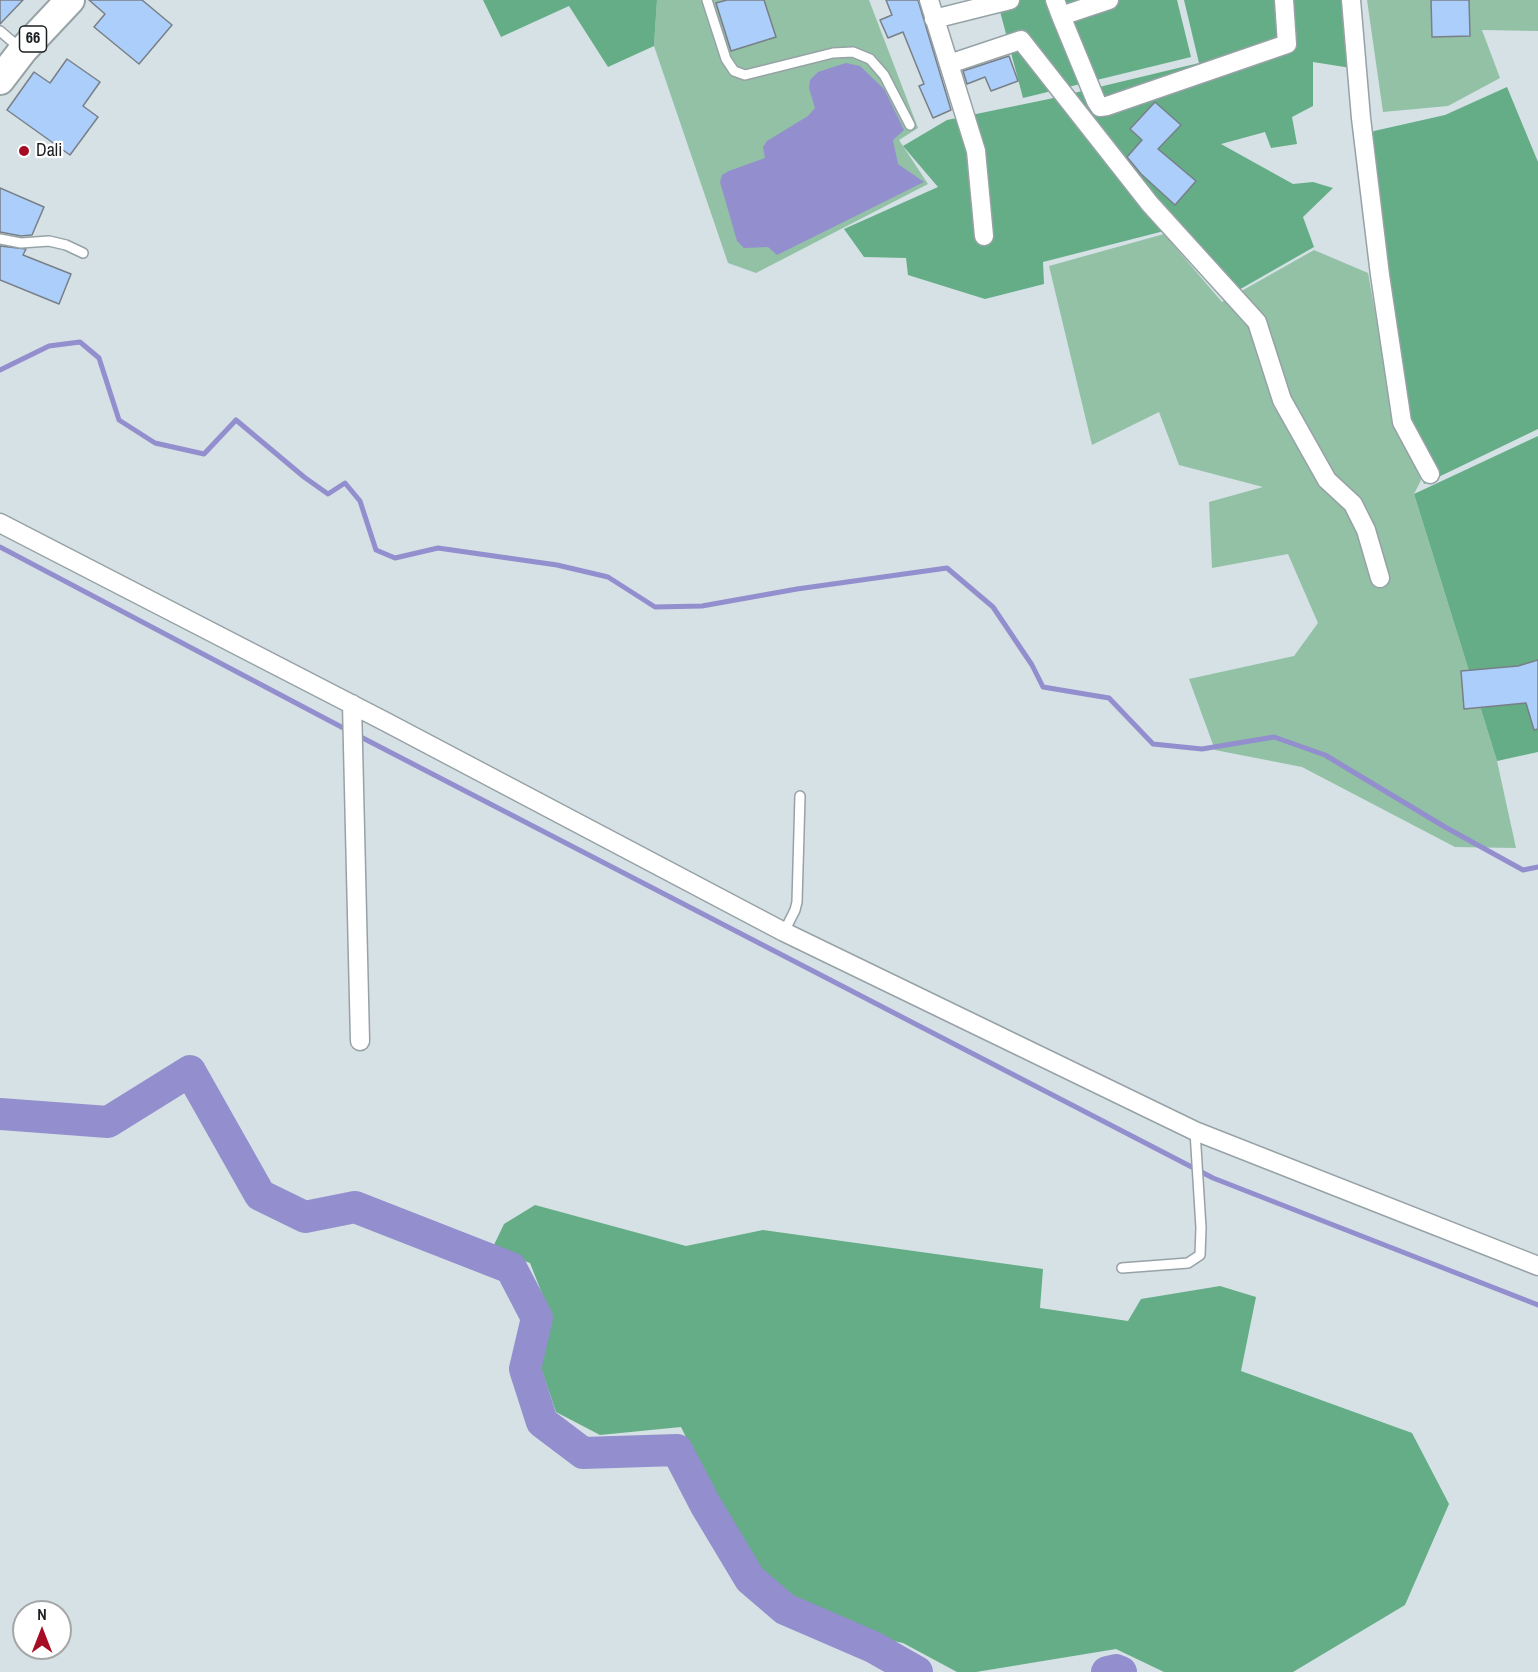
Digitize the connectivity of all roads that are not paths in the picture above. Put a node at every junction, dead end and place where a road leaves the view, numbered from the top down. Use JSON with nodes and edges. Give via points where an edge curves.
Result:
{"nodes":[{"id":1,"x":70,"y":0,"type":"edge"},
{"id":2,"x":707,"y":0,"type":"edge"},
{"id":3,"x":929,"y":0,"type":"edge"},
{"id":4,"x":1011,"y":0,"type":"edge"},
{"id":5,"x":1109,"y":0,"type":"edge"},
{"id":6,"x":1284,"y":0,"type":"edge"},
{"id":7,"x":1351,"y":0,"type":"edge"},
{"id":8,"x":1058,"y":8,"type":"edge"},
{"id":9,"x":934,"y":19,"type":"junction"},
{"id":10,"x":0,"y":31,"type":"edge"},
{"id":11,"x":23,"y":50,"type":"junction"},
{"id":12,"x":949,"y":64,"type":"junction"},
{"id":13,"x":0,"y":80,"type":"edge"},
{"id":14,"x":910,"y":125,"type":"dead end"},
{"id":15,"x":984,"y":236,"type":"dead end"},
{"id":16,"x":0,"y":238,"type":"edge"},
{"id":17,"x":83,"y":253,"type":"dead end"},
{"id":18,"x":1430,"y":474,"type":"dead end"},
{"id":19,"x":0,"y":523,"type":"edge"},
{"id":20,"x":1380,"y":578,"type":"dead end"},
{"id":21,"x":352,"y":704,"type":"junction"},
{"id":22,"x":800,"y":796,"type":"dead end"},
{"id":23,"x":784,"y":932,"type":"junction"},
{"id":24,"x":360,"y":1041,"type":"dead end"},
{"id":25,"x":1195,"y":1137,"type":"junction"},
{"id":26,"x":1538,"y":1266,"type":"edge"},
{"id":27,"x":1122,"y":1268,"type":"dead end"}],
"edges":[{"from":1,"to":11,"type":"main road","number":"66"},
{"from":2,"to":14,"type":"lane","via":[[726,59],[734,71],[745,75],[853,52],[870,59],[884,75]]},
{"from":3,"to":9,"type":"street"},
{"from":4,"to":9,"type":"street"},
{"from":5,"to":8,"type":"street"},
{"from":6,"to":8,"type":"street","via":[[1287,44],[1100,107]]},
{"from":7,"to":18,"type":"street","via":[[1380,275],[1402,422]]},
{"from":9,"to":12,"type":"street"},
{"from":10,"to":11,"type":"lane"},
{"from":11,"to":13,"type":"main road","number":"66"},
{"from":12,"to":15,"type":"street","via":[[975,151]]},
{"from":12,"to":20,"type":"street","via":[[1021,40],[1150,204],[1257,322],[1281,400],[1327,480],[1353,504],[1366,530]]},
{"from":16,"to":17,"type":"lane","via":[[21,243],[48,241]]},
{"from":19,"to":21,"type":"street"},
{"from":21,"to":23,"type":"street"},
{"from":21,"to":24,"type":"street"},
{"from":22,"to":23,"type":"lane","via":[[797,902]]},
{"from":23,"to":25,"type":"street"},
{"from":25,"to":26,"type":"street"},
{"from":25,"to":27,"type":"lane","via":[[1200,1255],[1188,1263]]}]}
